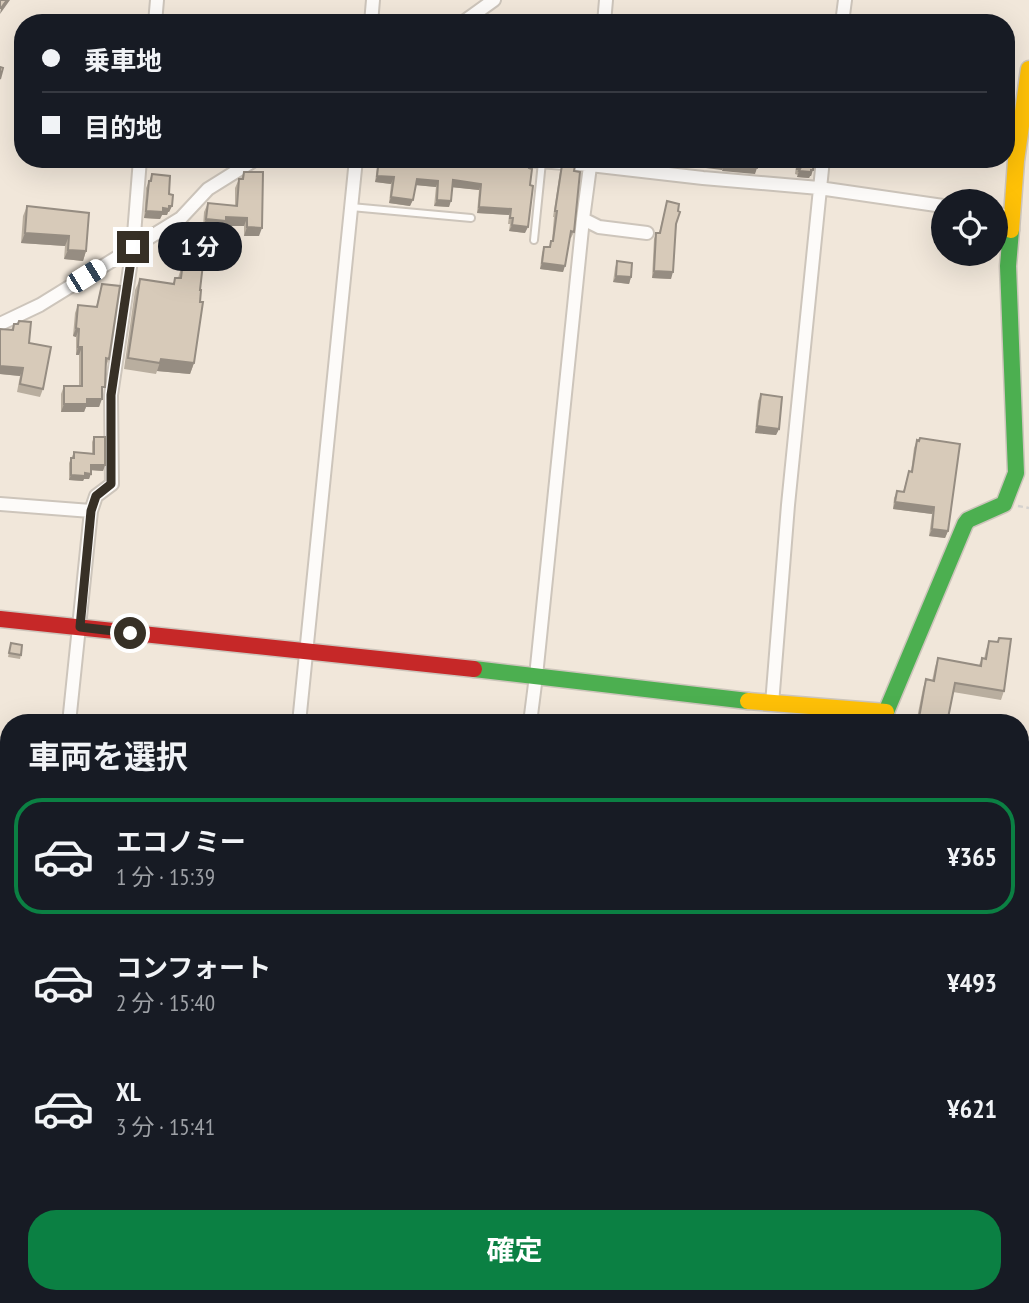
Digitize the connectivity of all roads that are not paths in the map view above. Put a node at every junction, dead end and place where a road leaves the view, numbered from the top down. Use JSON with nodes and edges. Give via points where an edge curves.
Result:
{"nodes":[{"id":1,"x":494,"y":0,"type":"edge"},
{"id":2,"x":475,"y":14,"type":"edge"},
{"id":3,"x":1029,"y":69,"type":"edge"},
{"id":4,"x":1015,"y":166,"type":"edge"},
{"id":5,"x":139,"y":168,"type":"edge"},
{"id":6,"x":242,"y":168,"type":"edge"},
{"id":7,"x":355,"y":168,"type":"edge"},
{"id":8,"x":541,"y":168,"type":"edge"},
{"id":9,"x":590,"y":168,"type":"edge"},
{"id":10,"x":633,"y":168,"type":"edge"},
{"id":11,"x":822,"y":168,"type":"edge"},
{"id":12,"x":1014,"y":168,"type":"edge"},
{"id":13,"x":819,"y":188,"type":"junction"},
{"id":14,"x":1008,"y":197,"type":"edge"},
{"id":15,"x":931,"y":204,"type":"edge"},
{"id":16,"x":351,"y":207,"type":"junction"},
{"id":17,"x":471,"y":218,"type":"dead end"},
{"id":18,"x":583,"y":219,"type":"junction"},
{"id":19,"x":647,"y":233,"type":"dead end"},
{"id":20,"x":534,"y":240,"type":"dead end"},
{"id":21,"x":133,"y":247,"type":"junction"},
{"id":22,"x":1008,"y":266,"type":"edge"},
{"id":23,"x":0,"y":324,"type":"edge"},
{"id":24,"x":0,"y":504,"type":"edge"},
{"id":25,"x":91,"y":511,"type":"junction"},
{"id":26,"x":0,"y":619,"type":"edge"},
{"id":27,"x":80,"y":627,"type":"junction"},
{"id":28,"x":307,"y":653,"type":"junction"},
{"id":29,"x":536,"y":676,"type":"junction"},
{"id":30,"x":772,"y":704,"type":"junction"},
{"id":31,"x":70,"y":714,"type":"edge"},
{"id":32,"x":300,"y":714,"type":"edge"},
{"id":33,"x":531,"y":714,"type":"edge"},
{"id":34,"x":853,"y":714,"type":"edge"},
{"id":35,"x":887,"y":714,"type":"edge"}],
"edges":[{"from":1,"to":2,"type":"street"},
{"from":3,"to":4,"type":"street"},
{"from":5,"to":21,"type":"street"},
{"from":6,"to":21,"type":"street","via":[[208,189],[181,218]]},
{"from":7,"to":16,"type":"street"},
{"from":8,"to":20,"type":"lane"},
{"from":9,"to":18,"type":"street"},
{"from":10,"to":13,"type":"street"},
{"from":11,"to":13,"type":"street"},
{"from":12,"to":14,"type":"street"},
{"from":13,"to":15,"type":"street"},
{"from":13,"to":30,"type":"street"},
{"from":16,"to":17,"type":"lane"},
{"from":16,"to":28,"type":"street"},
{"from":18,"to":19,"type":"street","via":[[599,227]]},
{"from":18,"to":29,"type":"street"},
{"from":21,"to":23,"type":"street","via":[[40,305]]},
{"from":21,"to":25,"type":"street","via":[[111,395],[111,484],[96,496]]},
{"from":22,"to":35,"type":"street","via":[[1016,473],[1004,504],[965,524]]},
{"from":24,"to":25,"type":"street"},
{"from":25,"to":27,"type":"street"},
{"from":26,"to":27,"type":"street"},
{"from":27,"to":28,"type":"street"},
{"from":27,"to":31,"type":"street"},
{"from":28,"to":29,"type":"street"},
{"from":28,"to":32,"type":"street"},
{"from":29,"to":30,"type":"street"},
{"from":29,"to":33,"type":"street"},
{"from":30,"to":34,"type":"street"}]}
